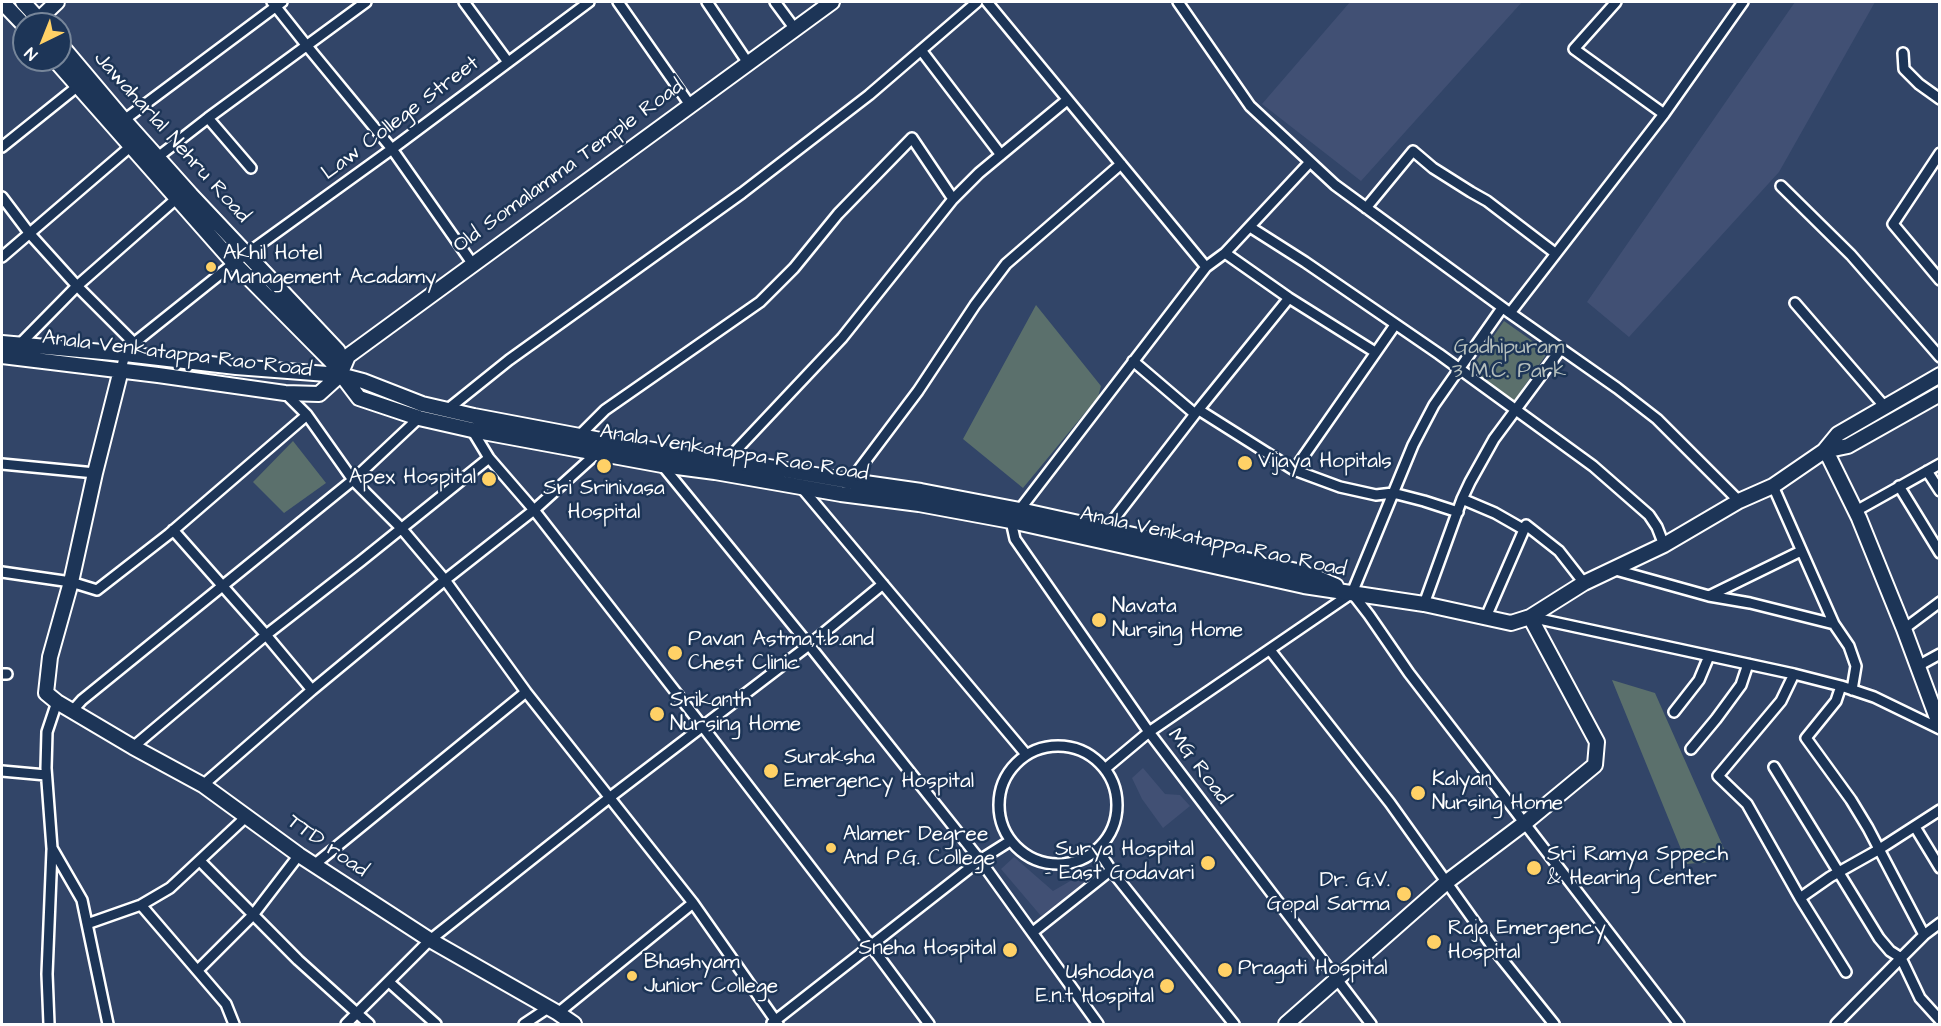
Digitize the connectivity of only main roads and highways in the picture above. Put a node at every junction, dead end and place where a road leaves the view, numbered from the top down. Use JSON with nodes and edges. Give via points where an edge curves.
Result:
{"nodes":[{"id":1,"x":57,"y":2,"type":"edge"},
{"id":2,"x":832,"y":2,"type":"edge"},
{"id":3,"x":3,"y":5,"type":"edge"},
{"id":4,"x":21,"y":12,"type":"edge"},
{"id":5,"x":39,"y":12,"type":"edge"},
{"id":6,"x":72,"y":60,"type":"edge"},
{"id":7,"x":66,"y":72,"type":"edge"},
{"id":8,"x":119,"y":124,"type":"junction"},
{"id":9,"x":152,"y":162,"type":"junction"},
{"id":10,"x":2,"y":343,"type":"edge"},
{"id":11,"x":2,"y":356,"type":"edge"},
{"id":12,"x":121,"y":370,"type":"junction"},
{"id":13,"x":340,"y":375,"type":"junction"},
{"id":14,"x":1940,"y":375,"type":"edge"},
{"id":15,"x":1940,"y":394,"type":"edge"},
{"id":16,"x":1824,"y":451,"type":"junction"},
{"id":17,"x":663,"y":459,"type":"junction"},
{"id":18,"x":1352,"y":593,"type":"junction"},
{"id":19,"x":1530,"y":617,"type":"junction"},
{"id":20,"x":1940,"y":728,"type":"edge"},
{"id":21,"x":574,"y":1024,"type":"edge"},
{"id":22,"x":1286,"y":1024,"type":"edge"}],
"edges":[{"from":1,"to":5,"type":"main road"},
{"from":2,"to":13,"type":"main road","name":"Old Somalamma Temple Road","via":[[348,356]]},
{"from":3,"to":4,"type":"main road"},
{"from":6,"to":8,"type":"main road","name":"Jawaharlal Nehru Road"},
{"from":7,"to":8,"type":"main road","name":"Jawaharlal Nehru Road"},
{"from":8,"to":9,"type":"main road","name":"Jawaharlal Nehru Road"},
{"from":8,"to":9,"type":"main road","name":"Jawaharlal Nehru Road","via":[[130,147]]},
{"from":9,"to":13,"type":"main road","name":"Jawaharlal Nehru Road","via":[[177,199]]},
{"from":9,"to":13,"type":"main road","name":"Jawaharlal Nehru Road","via":[[247,254],[338,351]]},
{"from":10,"to":13,"type":"main road","name":"Anala Venkatappa Rao Road","via":[[130,349],[236,367]]},
{"from":11,"to":12,"type":"main road","name":"Anala Venkatappa Rao Road"},
{"from":12,"to":13,"type":"main road","name":"Anala Venkatappa Rao Road","via":[[285,393],[319,394]]},
{"from":12,"to":21,"type":"main road","name":"TTD road","via":[[50,657],[46,693],[202,785],[299,855],[430,940]]},
{"from":13,"to":17,"type":"main road","name":"Anala Venkatappa Rao Road","via":[[422,404],[579,436]]},
{"from":13,"to":17,"type":"main road","name":"Anala Venkatappa Rao Road","via":[[359,398],[419,418],[597,453]]},
{"from":14,"to":16,"type":"main road","via":[[1838,434]]},
{"from":15,"to":16,"type":"main road","via":[[1848,446]]},
{"from":16,"to":19,"type":"main road","via":[[1773,486],[1584,583]]},
{"from":16,"to":20,"type":"main road","via":[[1856,512]]},
{"from":17,"to":18,"type":"main road","name":"Anala Venkatappa Rao Road","via":[[715,472],[1011,521],[1304,586]]},
{"from":17,"to":18,"type":"main road","name":"Anala Venkatappa Rao Road","via":[[727,460],[1020,510],[1306,573]]},
{"from":18,"to":19,"type":"main road","via":[[1511,623]]},
{"from":19,"to":22,"type":"main road","via":[[1597,742],[1595,765],[1448,882]]}]}
